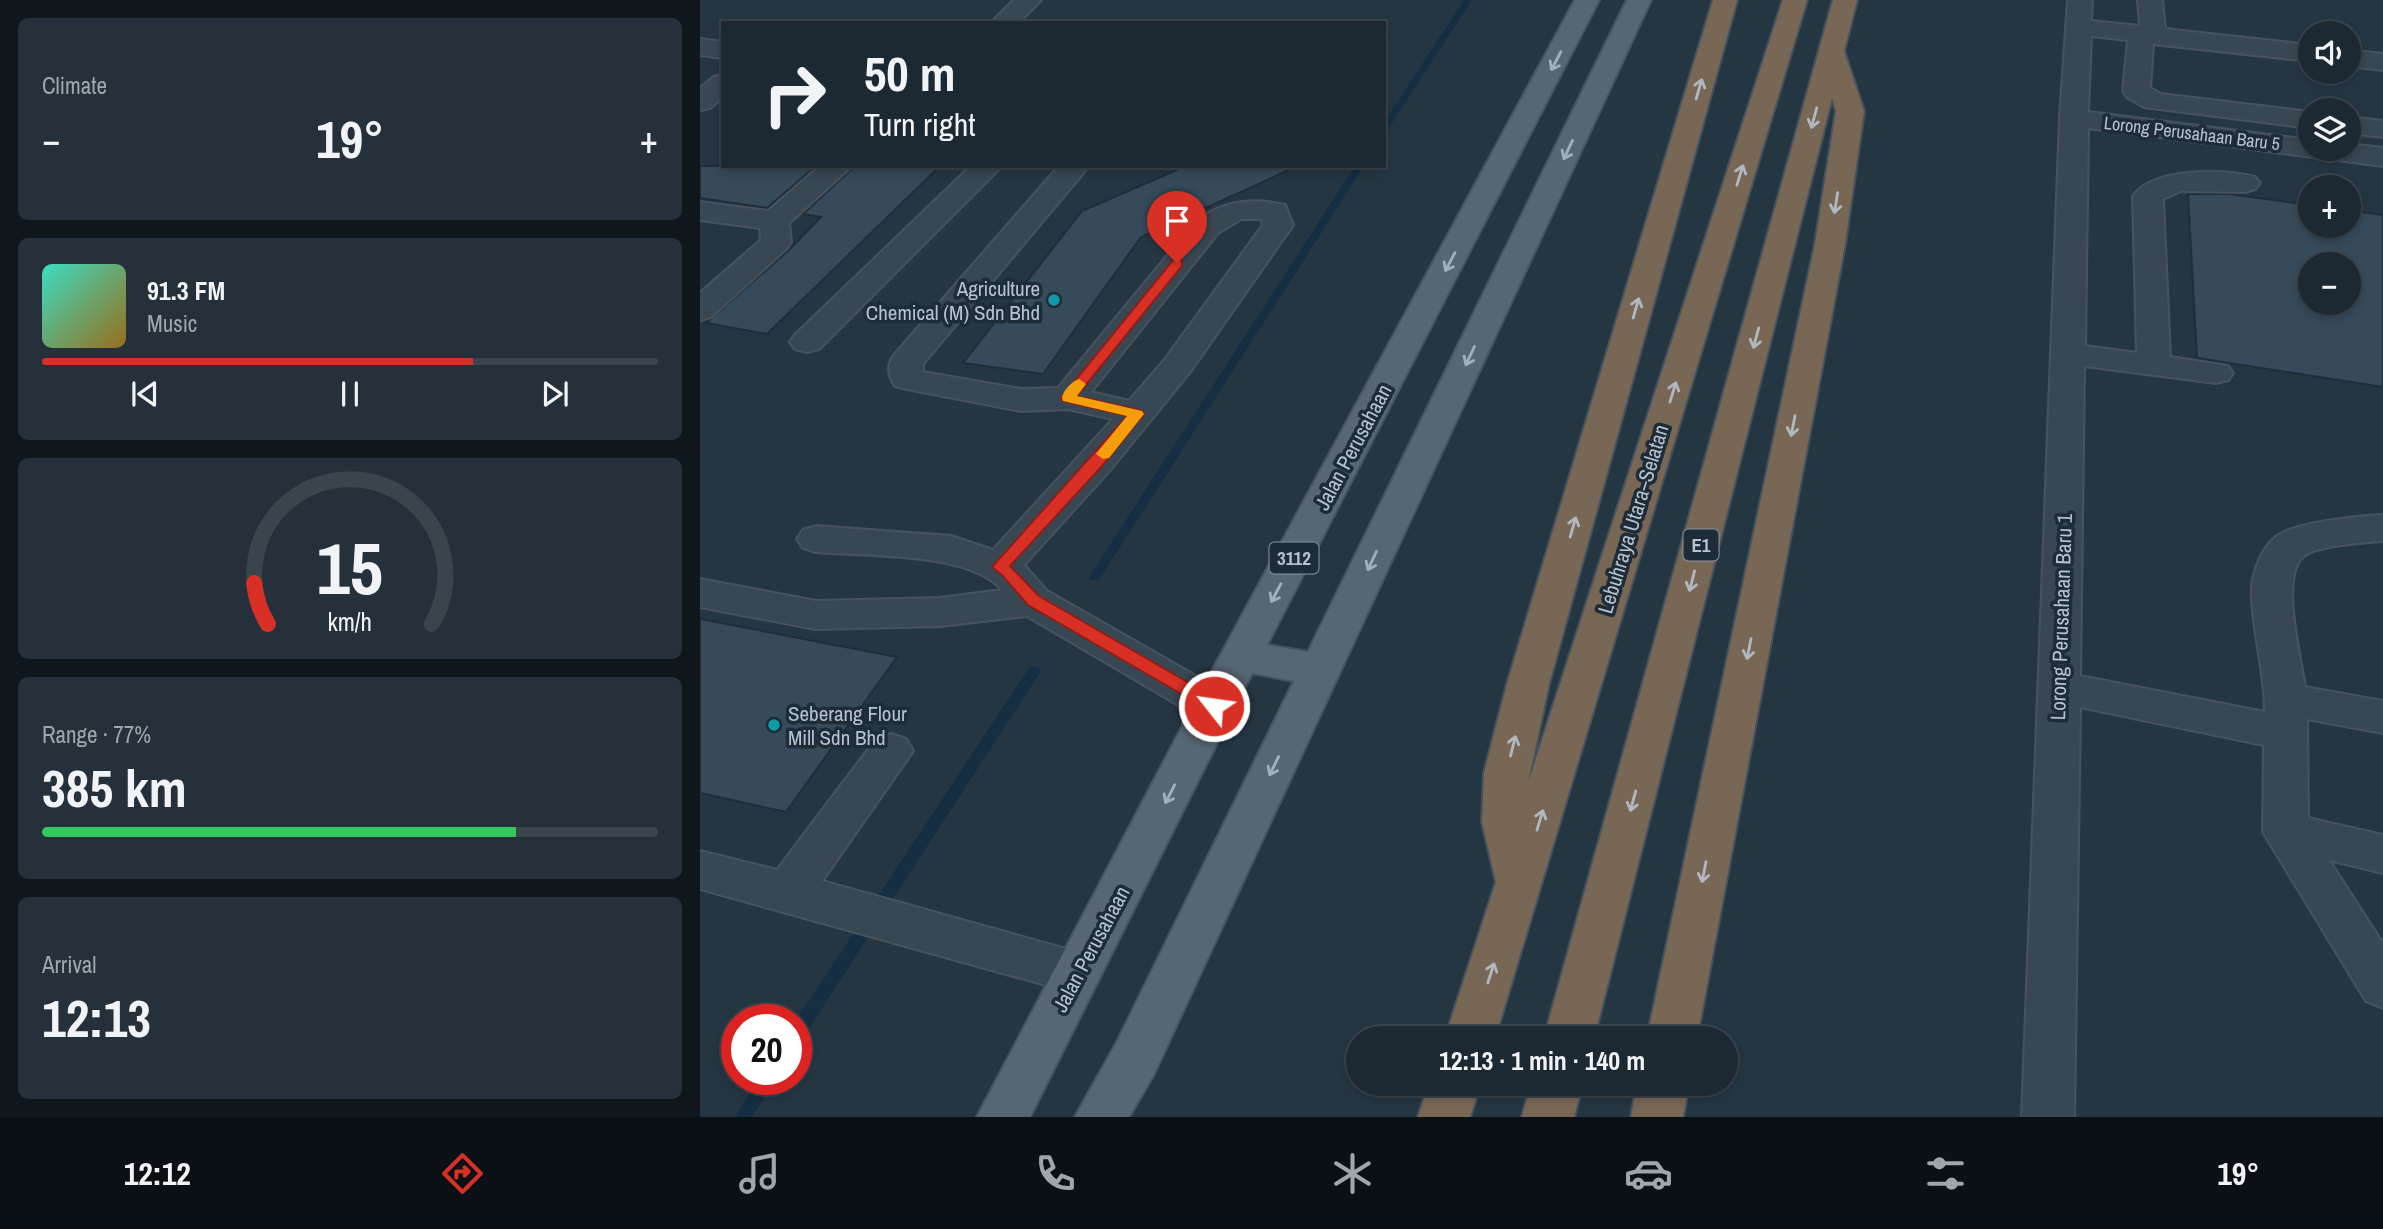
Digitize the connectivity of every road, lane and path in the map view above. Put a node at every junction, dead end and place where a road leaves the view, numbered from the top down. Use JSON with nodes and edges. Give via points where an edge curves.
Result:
{"nodes":[{"id":1,"x":1029,"y":0,"type":"edge"},
{"id":2,"x":1587,"y":0,"type":"edge"},
{"id":3,"x":1639,"y":0,"type":"edge"},
{"id":4,"x":1725,"y":0,"type":"edge"},
{"id":5,"x":1795,"y":0,"type":"edge"},
{"id":6,"x":1845,"y":0,"type":"edge"},
{"id":7,"x":2080,"y":0,"type":"edge"},
{"id":8,"x":2150,"y":0,"type":"edge"},
{"id":9,"x":1005,"y":21,"type":"edge"},
{"id":10,"x":2078,"y":27,"type":"junction"},
{"id":11,"x":2147,"y":35,"type":"junction"},
{"id":12,"x":700,"y":47,"type":"edge"},
{"id":13,"x":721,"y":50,"type":"edge"},
{"id":14,"x":1832,"y":52,"type":"junction"},
{"id":15,"x":2298,"y":53,"type":"edge"},
{"id":16,"x":2361,"y":59,"type":"edge"},
{"id":17,"x":2383,"y":62,"type":"edge"},
{"id":18,"x":721,"y":85,"type":"edge"},
{"id":19,"x":700,"y":102,"type":"edge"},
{"id":20,"x":2074,"y":118,"type":"junction"},
{"id":21,"x":2298,"y":119,"type":"edge"},
{"id":22,"x":2361,"y":126,"type":"edge"},
{"id":23,"x":2383,"y":129,"type":"edge"},
{"id":24,"x":2298,"y":146,"type":"edge"},
{"id":25,"x":2361,"y":154,"type":"edge"},
{"id":26,"x":2383,"y":157,"type":"edge"},
{"id":27,"x":836,"y":168,"type":"edge"},
{"id":28,"x":986,"y":168,"type":"edge"},
{"id":29,"x":1073,"y":168,"type":"edge"},
{"id":30,"x":2245,"y":183,"type":"dead end"},
{"id":31,"x":700,"y":211,"type":"edge"},
{"id":32,"x":774,"y":221,"type":"junction"},
{"id":33,"x":700,"y":310,"type":"edge"},
{"id":34,"x":807,"y":342,"type":"dead end"},
{"id":35,"x":2068,"y":354,"type":"junction"},
{"id":36,"x":2154,"y":365,"type":"junction"},
{"id":37,"x":2216,"y":373,"type":"dead end"},
{"id":38,"x":1068,"y":398,"type":"junction"},
{"id":39,"x":1137,"y":414,"type":"junction"},
{"id":40,"x":2383,"y":528,"type":"edge"},
{"id":41,"x":816,"y":539,"type":"dead end"},
{"id":42,"x":1000,"y":567,"type":"junction"},
{"id":43,"x":700,"y":593,"type":"edge"},
{"id":44,"x":1033,"y":601,"type":"junction"},
{"id":45,"x":1243,"y":656,"type":"junction"},
{"id":46,"x":1320,"y":670,"type":"junction"},
{"id":47,"x":2059,"y":687,"type":"junction"},
{"id":48,"x":1214,"y":706,"type":"junction"},
{"id":49,"x":2286,"y":716,"type":"junction"},
{"id":50,"x":2383,"y":717,"type":"edge"},
{"id":51,"x":891,"y":751,"type":"dead end"},
{"id":52,"x":2286,"y":832,"type":"junction"},
{"id":53,"x":2383,"y":855,"type":"edge"},
{"id":54,"x":700,"y":870,"type":"edge"},
{"id":55,"x":1519,"y":885,"type":"junction"},
{"id":56,"x":788,"y":891,"type":"junction"},
{"id":57,"x":1078,"y":972,"type":"junction"},
{"id":58,"x":2383,"y":986,"type":"edge"},
{"id":59,"x":1474,"y":1026,"type":"edge"},
{"id":60,"x":1572,"y":1026,"type":"edge"},
{"id":61,"x":1674,"y":1026,"type":"edge"},
{"id":62,"x":1451,"y":1096,"type":"edge"},
{"id":63,"x":1554,"y":1096,"type":"edge"},
{"id":64,"x":1661,"y":1096,"type":"edge"},
{"id":65,"x":1003,"y":1117,"type":"edge"},
{"id":66,"x":1101,"y":1117,"type":"edge"},
{"id":67,"x":1444,"y":1117,"type":"edge"},
{"id":68,"x":1548,"y":1117,"type":"edge"},
{"id":69,"x":1657,"y":1117,"type":"edge"},
{"id":70,"x":2048,"y":1117,"type":"edge"}],
"edges":[{"from":1,"to":9,"type":"street"},
{"from":2,"to":45,"type":"main road","name":"Jalan Perusahaan","number":"3112","one_way":true},
{"from":3,"to":46,"type":"main road","one_way":true},
{"from":55,"to":4,"type":"highway","one_way":true,"via":[[1505,822],[1506,773]]},
{"from":55,"to":5,"type":"highway","name":"Lebuhraya Utara–Selatan","one_way":true},
{"from":6,"to":14,"type":"highway","number":"E1"},
{"from":7,"to":10,"type":"street","name":"Lorong Perusahaan Baru 1"},
{"from":8,"to":11,"type":"street"},
{"from":10,"to":11,"type":"street"},
{"from":10,"to":20,"type":"street","name":"Lorong Perusahaan Baru 1"},
{"from":11,"to":15,"type":"street"},
{"from":11,"to":21,"type":"street","via":[[2136,92],[2154,101]]},
{"from":12,"to":13,"type":"street"},
{"from":14,"to":60,"type":"highway","number":"E1","one_way":true},
{"from":14,"to":61,"type":"highway","one_way":true,"via":[[1850,111],[1830,244]]},
{"from":16,"to":17,"type":"street"},
{"from":18,"to":19,"type":"street"},
{"from":20,"to":24,"type":"street","name":"Lorong Perusahaan Baru 5"},
{"from":20,"to":35,"type":"street","name":"Lorong Perusahaan Baru 1"},
{"from":22,"to":23,"type":"street"},
{"from":25,"to":26,"type":"street"},
{"from":27,"to":32,"type":"street"},
{"from":28,"to":34,"type":"street"},
{"from":29,"to":38,"type":"street","via":[[906,362],[907,379],[1021,400]]},
{"from":30,"to":36,"type":"street","via":[[2160,186],[2148,196]]},
{"from":31,"to":32,"type":"street"},
{"from":32,"to":33,"type":"street","via":[[776,242]]},
{"from":35,"to":36,"type":"street"},
{"from":35,"to":47,"type":"street","name":"Lorong Perusahaan Baru 1"},
{"from":36,"to":37,"type":"street"},
{"from":38,"to":39,"type":"street"},
{"from":38,"to":39,"type":"street","via":[[1207,227],[1225,213],[1243,208],[1274,211],[1278,225],[1178,365]]},
{"from":39,"to":42,"type":"street"},
{"from":40,"to":49,"type":"street","via":[[2294,543],[2279,556],[2271,596]]},
{"from":41,"to":42,"type":"street","via":[[951,549]]},
{"from":42,"to":44,"type":"street"},
{"from":43,"to":44,"type":"street","via":[[816,615],[940,612]]},
{"from":44,"to":48,"type":"street"},
{"from":45,"to":46,"type":"main road"},
{"from":45,"to":48,"type":"main road","name":"Jalan Perusahaan","number":"3112"},
{"from":46,"to":66,"type":"main road","one_way":true,"via":[[1136,1057]]},
{"from":47,"to":49,"type":"street"},
{"from":47,"to":70,"type":"street","name":"Lorong Perusahaan Baru 1"},
{"from":48,"to":57,"type":"main road","name":"Jalan Perusahaan","number":"3112","one_way":true},
{"from":49,"to":50,"type":"street"},
{"from":49,"to":52,"type":"street"},
{"from":51,"to":56,"type":"street"},
{"from":52,"to":53,"type":"street"},
{"from":52,"to":58,"type":"street"},
{"from":54,"to":56,"type":"street"},
{"from":59,"to":55,"type":"highway","name":"Lebuhraya Utara–Selatan","one_way":true},
{"from":56,"to":57,"type":"street"},
{"from":57,"to":65,"type":"main road","name":"Jalan Perusahaan","number":"3112"},
{"from":62,"to":67,"type":"highway"},
{"from":63,"to":68,"type":"highway"},
{"from":64,"to":69,"type":"highway"}]}
